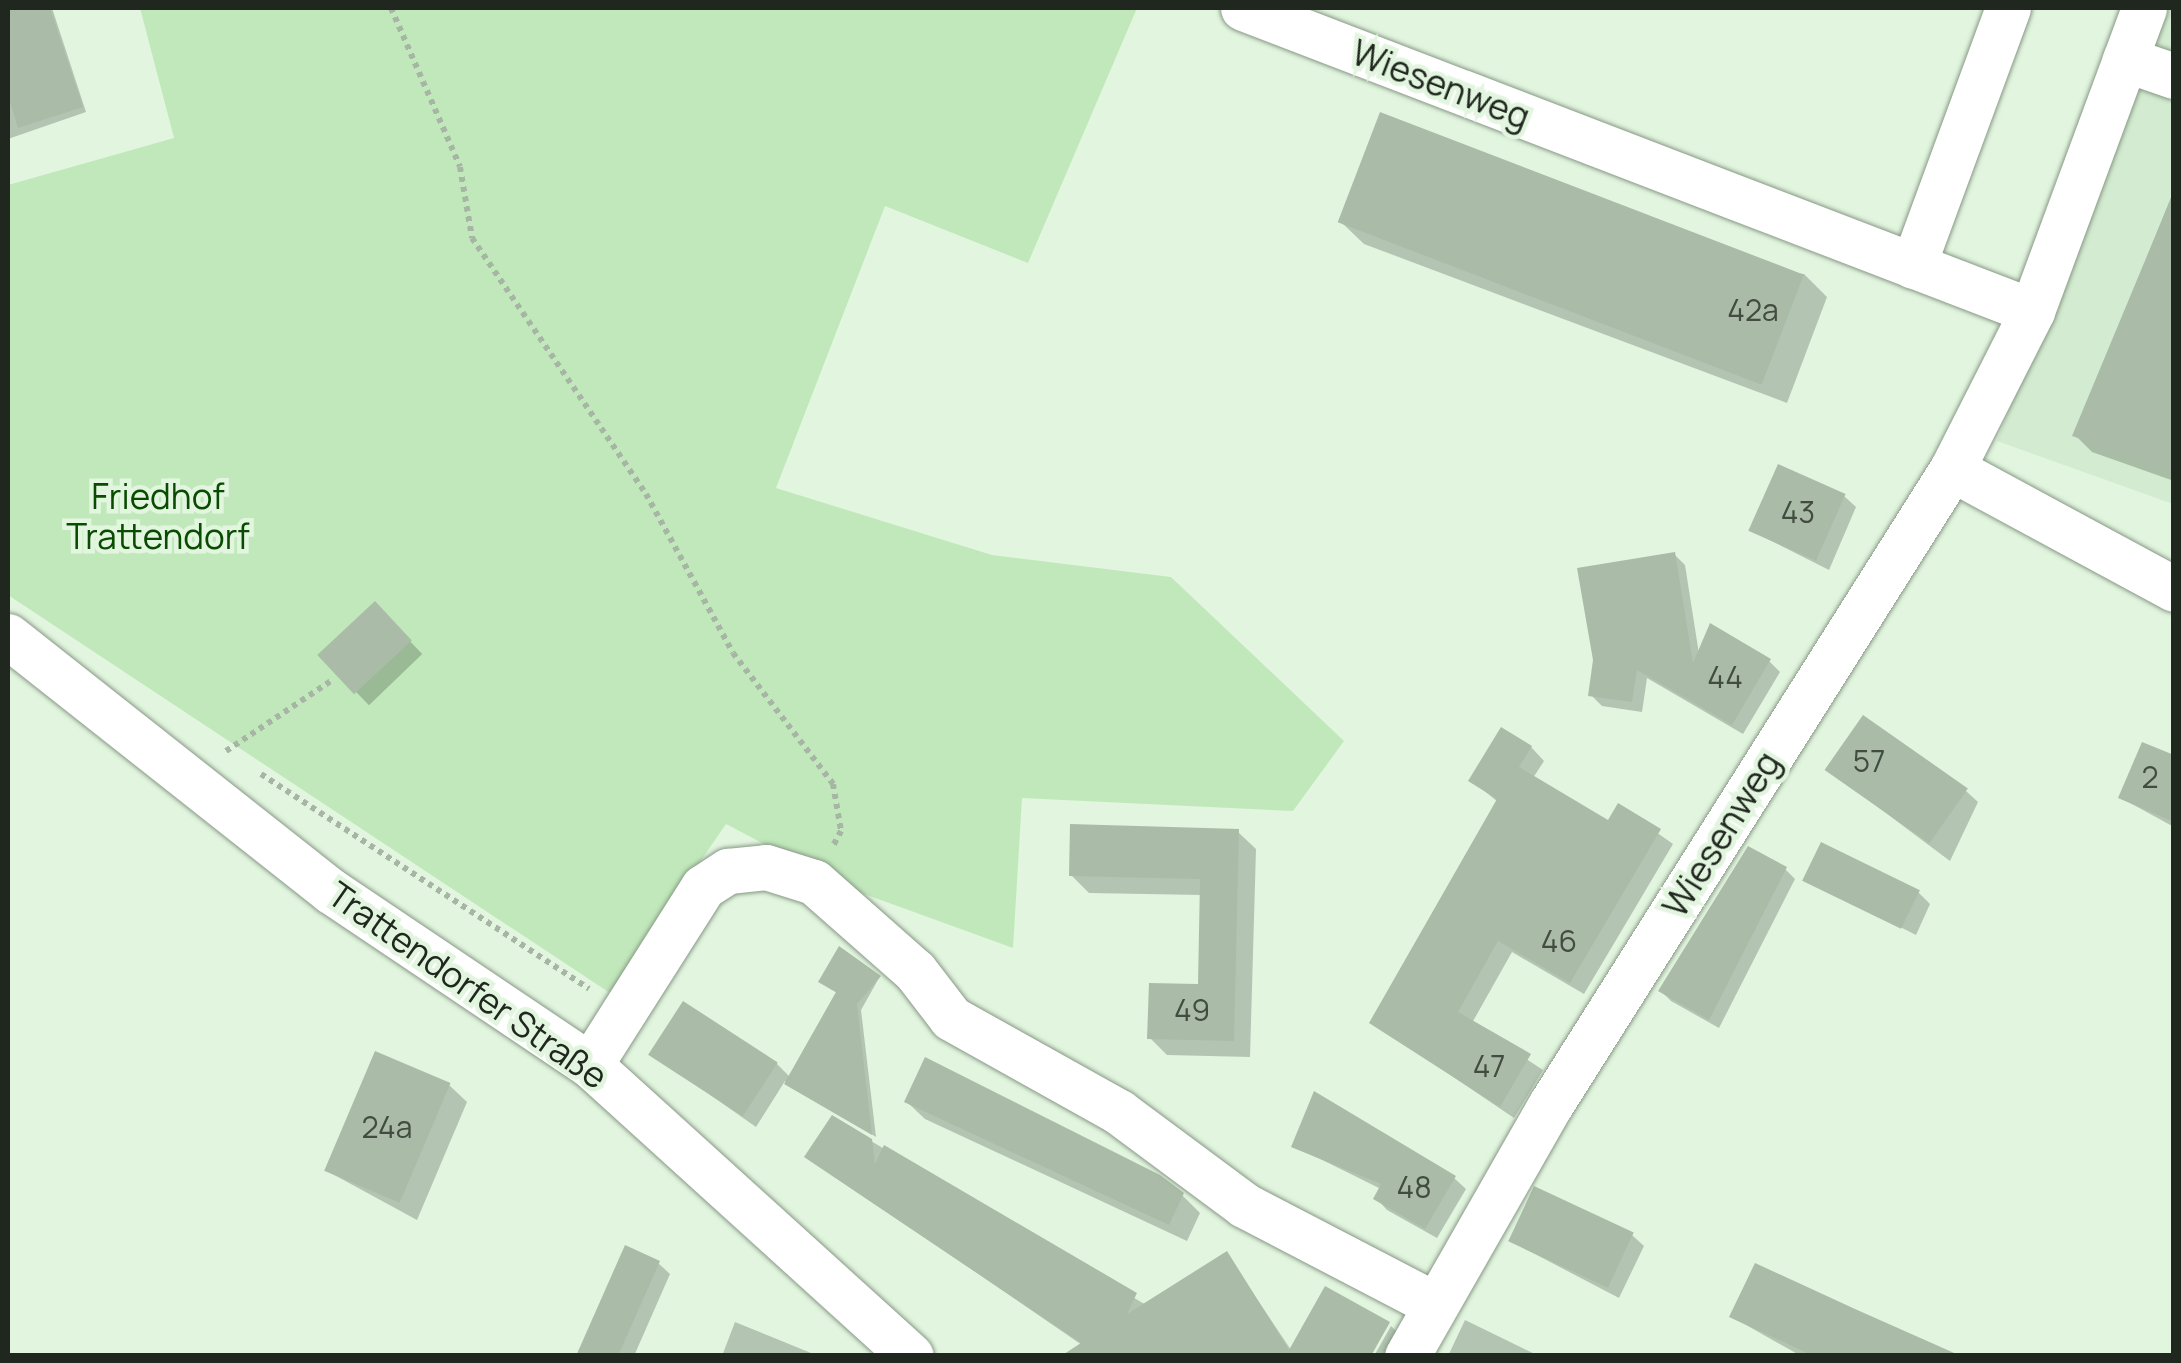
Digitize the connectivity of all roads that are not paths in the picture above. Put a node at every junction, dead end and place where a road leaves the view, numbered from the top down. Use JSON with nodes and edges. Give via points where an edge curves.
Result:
{"nodes":[{"id":1,"x":1243,"y":8,"type":"edge"},
{"id":2,"x":2008,"y":8,"type":"edge"},
{"id":3,"x":2144,"y":8,"type":"edge"},
{"id":4,"x":2125,"y":58,"type":"junction"},
{"id":5,"x":2174,"y":76,"type":"edge"},
{"id":6,"x":1913,"y":266,"type":"junction"},
{"id":7,"x":2032,"y":311,"type":"junction"},
{"id":8,"x":1952,"y":469,"type":"junction"},
{"id":9,"x":2174,"y":589,"type":"edge"},
{"id":10,"x":8,"y":636,"type":"edge"},
{"id":11,"x":590,"y":1065,"type":"junction"},
{"id":12,"x":1434,"y":1304,"type":"junction"},
{"id":13,"x":911,"y":1356,"type":"edge"},
{"id":14,"x":1407,"y":1356,"type":"edge"}],
"edges":[{"from":1,"to":6,"type":"street","name":"Wiesenweg"},
{"from":2,"to":6,"type":"street"},
{"from":3,"to":4,"type":"street","name":"Wiesenweg"},
{"from":4,"to":5,"type":"street"},
{"from":4,"to":7,"type":"street","name":"Wiesenweg"},
{"from":6,"to":7,"type":"street","name":"Wiesenweg"},
{"from":7,"to":8,"type":"street","name":"Wiesenweg"},
{"from":8,"to":9,"type":"street"},
{"from":8,"to":12,"type":"street","name":"Wiesenweg"},
{"from":10,"to":11,"type":"street","name":"Trattendorfer Straße","via":[[331,890]]},
{"from":11,"to":12,"type":"street","via":[[702,886],[728,871],[766,866],[814,882],[915,971],[951,1018],[1119,1112],[1244,1205]]},
{"from":11,"to":13,"type":"street","name":"Trattendorfer Straße"},
{"from":12,"to":14,"type":"street","name":"Wiesenweg"}]}
